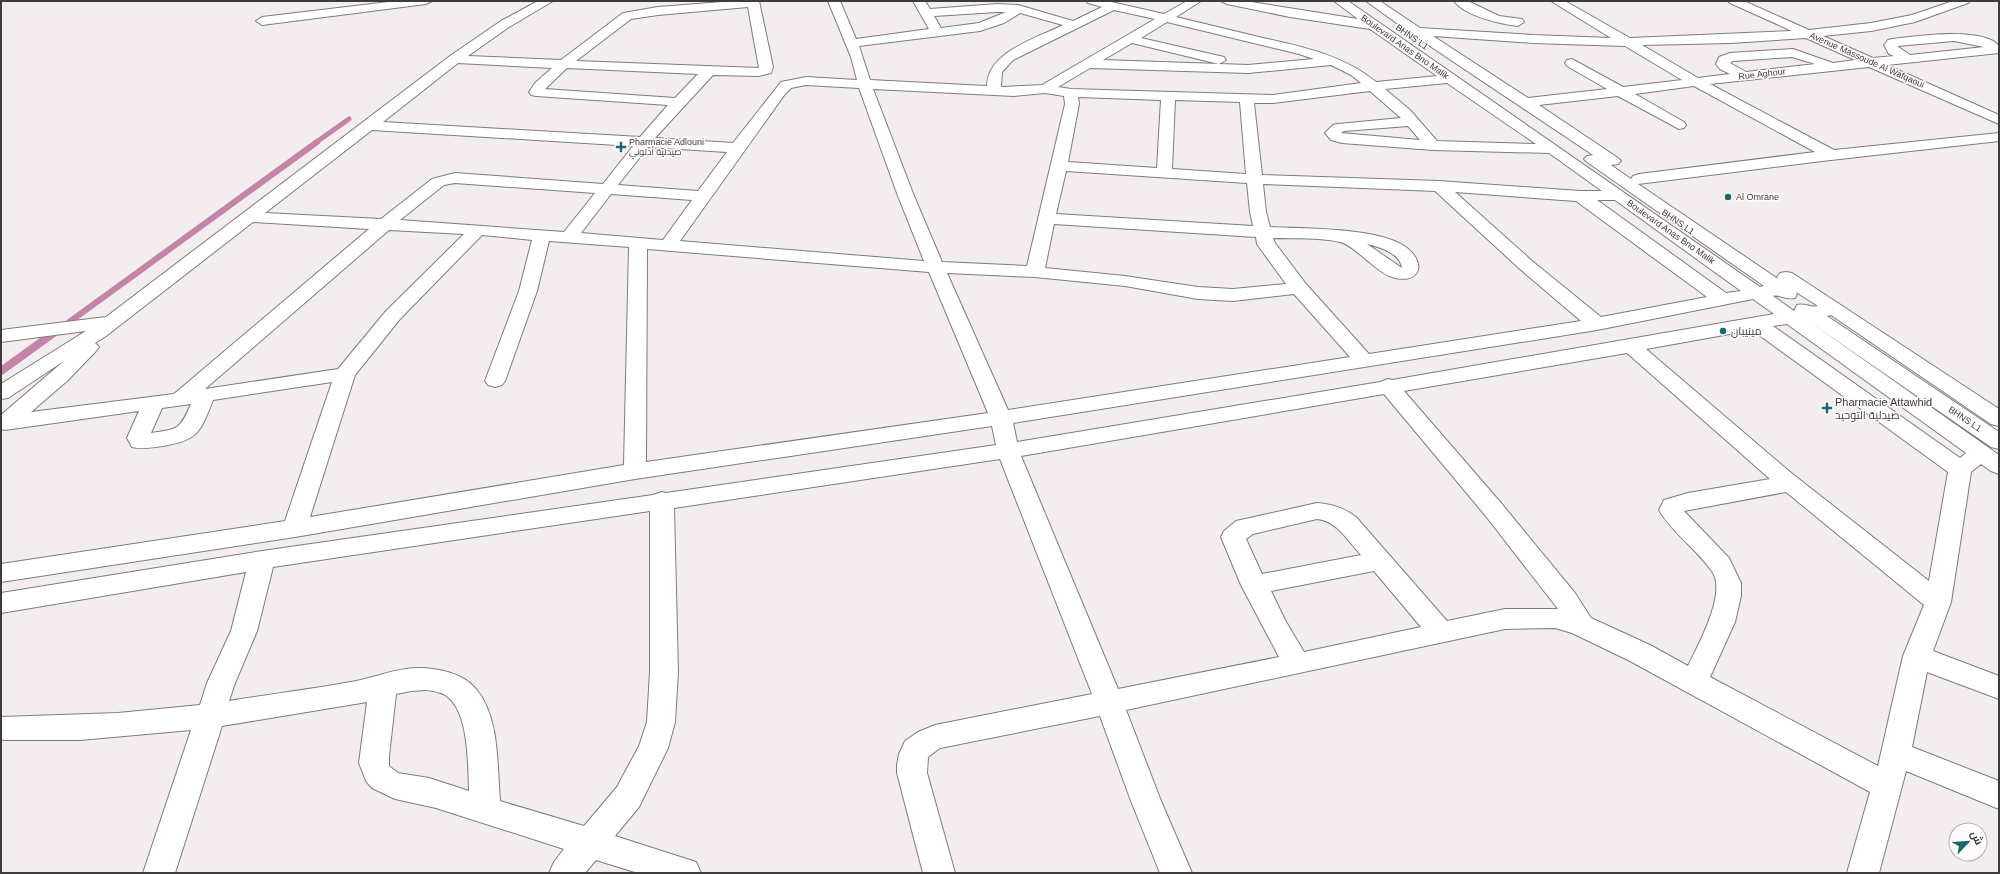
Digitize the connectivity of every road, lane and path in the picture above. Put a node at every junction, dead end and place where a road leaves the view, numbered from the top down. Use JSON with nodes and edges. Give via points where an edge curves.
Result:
{"nodes":[{"id":1,"x":426,"y":1,"type":"edge"},
{"id":2,"x":526,"y":1,"type":"edge"},
{"id":3,"x":547,"y":1,"type":"edge"},
{"id":4,"x":834,"y":1,"type":"edge"},
{"id":5,"x":919,"y":1,"type":"edge"},
{"id":6,"x":1092,"y":1,"type":"edge"},
{"id":7,"x":1195,"y":1,"type":"edge"},
{"id":8,"x":1227,"y":1,"type":"edge"},
{"id":9,"x":1340,"y":1,"type":"edge"},
{"id":10,"x":1358,"y":1,"type":"edge"},
{"id":11,"x":1372,"y":1,"type":"edge"},
{"id":12,"x":1460,"y":1,"type":"edge"},
{"id":13,"x":1557,"y":1,"type":"edge"},
{"id":14,"x":1734,"y":1,"type":"edge"},
{"id":15,"x":1922,"y":1,"type":"edge"},
{"id":16,"x":1964,"y":1,"type":"edge"},
{"id":17,"x":753,"y":2,"type":"edge"},
{"id":18,"x":1111,"y":7,"type":"junction"},
{"id":19,"x":1499,"y":7,"type":"dead end"},
{"id":20,"x":1018,"y":9,"type":"junction"},
{"id":21,"x":1942,"y":9,"type":"junction"},
{"id":22,"x":925,"y":14,"type":"junction"},
{"id":23,"x":1165,"y":19,"type":"junction"},
{"id":24,"x":262,"y":20,"type":"dead end"},
{"id":25,"x":1518,"y":22,"type":"junction"},
{"id":26,"x":505,"y":24,"type":"junction"},
{"id":27,"x":1072,"y":24,"type":"junction"},
{"id":28,"x":1373,"y":26,"type":"junction"},
{"id":29,"x":1416,"y":31,"type":"junction"},
{"id":30,"x":937,"y":32,"type":"junction"},
{"id":31,"x":1809,"y":34,"type":"junction"},
{"id":32,"x":1130,"y":39,"type":"junction"},
{"id":33,"x":1533,"y":39,"type":"junction"},
{"id":34,"x":852,"y":42,"type":"junction"},
{"id":35,"x":1626,"y":42,"type":"junction"},
{"id":36,"x":1999,"y":48,"type":"edge"},
{"id":37,"x":1193,"y":54,"type":"junction"},
{"id":38,"x":1907,"y":58,"type":"junction"},
{"id":39,"x":455,"y":60,"type":"junction"},
{"id":40,"x":1335,"y":61,"type":"junction"},
{"id":41,"x":1572,"y":63,"type":"dead end"},
{"id":42,"x":1872,"y":63,"type":"junction"},
{"id":43,"x":564,"y":64,"type":"junction"},
{"id":44,"x":1089,"y":64,"type":"junction"},
{"id":45,"x":1832,"y":66,"type":"junction"},
{"id":46,"x":1178,"y":68,"type":"junction"},
{"id":47,"x":1248,"y":69,"type":"junction"},
{"id":48,"x":766,"y":70,"type":"junction"},
{"id":49,"x":709,"y":71,"type":"junction"},
{"id":50,"x":1744,"y":76,"type":"junction"},
{"id":51,"x":1449,"y":78,"type":"junction"},
{"id":52,"x":792,"y":83,"type":"junction"},
{"id":53,"x":1698,"y":83,"type":"junction"},
{"id":54,"x":865,"y":85,"type":"junction"},
{"id":55,"x":1373,"y":86,"type":"junction"},
{"id":56,"x":1045,"y":89,"type":"junction"},
{"id":57,"x":994,"y":91,"type":"junction"},
{"id":58,"x":1621,"y":92,"type":"junction"},
{"id":59,"x":1071,"y":93,"type":"junction"},
{"id":60,"x":1168,"y":96,"type":"junction"},
{"id":61,"x":1247,"y":99,"type":"junction"},
{"id":62,"x":679,"y":102,"type":"junction"},
{"id":63,"x":1525,"y":103,"type":"junction"},
{"id":64,"x":1999,"y":120,"type":"edge"},
{"id":65,"x":1412,"y":121,"type":"junction"},
{"id":66,"x":368,"y":125,"type":"junction"},
{"id":67,"x":1679,"y":125,"type":"dead end"},
{"id":68,"x":1999,"y":137,"type":"edge"},
{"id":69,"x":645,"y":141,"type":"junction"},
{"id":70,"x":1434,"y":145,"type":"junction"},
{"id":71,"x":737,"y":148,"type":"junction"},
{"id":72,"x":1553,"y":149,"type":"junction"},
{"id":73,"x":1832,"y":155,"type":"junction"},
{"id":74,"x":1059,"y":166,"type":"junction"},
{"id":75,"x":1164,"y":174,"type":"junction"},
{"id":76,"x":1254,"y":179,"type":"junction"},
{"id":77,"x":1639,"y":179,"type":"junction"},
{"id":78,"x":1439,"y":186,"type":"junction"},
{"id":79,"x":609,"y":189,"type":"junction"},
{"id":80,"x":1618,"y":195,"type":"junction"},
{"id":81,"x":702,"y":196,"type":"junction"},
{"id":82,"x":1580,"y":196,"type":"junction"},
{"id":83,"x":252,"y":217,"type":"junction"},
{"id":84,"x":1048,"y":219,"type":"junction"},
{"id":85,"x":383,"y":226,"type":"junction"},
{"id":86,"x":478,"y":230,"type":"junction"},
{"id":87,"x":1264,"y":232,"type":"junction"},
{"id":88,"x":542,"y":235,"type":"junction"},
{"id":89,"x":569,"y":237,"type":"junction"},
{"id":90,"x":1346,"y":237,"type":"dead end"},
{"id":91,"x":638,"y":242,"type":"junction"},
{"id":92,"x":669,"y":244,"type":"junction"},
{"id":93,"x":935,"y":267,"type":"junction"},
{"id":94,"x":1035,"y":272,"type":"junction"},
{"id":95,"x":1299,"y":288,"type":"junction"},
{"id":96,"x":1779,"y":290,"type":"junction"},
{"id":97,"x":1723,"y":300,"type":"junction"},
{"id":98,"x":1835,"y":310,"type":"junction"},
{"id":99,"x":1814,"y":313,"type":"junction"},
{"id":100,"x":1790,"y":317,"type":"junction"},
{"id":101,"x":1597,"y":324,"type":"junction"},
{"id":102,"x":1757,"y":324,"type":"junction"},
{"id":103,"x":105,"y":328,"type":"junction"},
{"id":104,"x":1,"y":336,"type":"edge"},
{"id":105,"x":1631,"y":346,"type":"junction"},
{"id":106,"x":1364,"y":360,"type":"junction"},
{"id":107,"x":345,"y":374,"type":"junction"},
{"id":108,"x":495,"y":381,"type":"dead end"},
{"id":109,"x":1388,"y":386,"type":"junction"},
{"id":110,"x":1,"y":393,"type":"edge"},
{"id":111,"x":205,"y":395,"type":"junction"},
{"id":112,"x":180,"y":399,"type":"junction"},
{"id":113,"x":154,"y":403,"type":"junction"},
{"id":114,"x":1001,"y":418,"type":"junction"},
{"id":115,"x":1999,"y":419,"type":"edge"},
{"id":116,"x":4,"y":424,"type":"edge"},
{"id":117,"x":1008,"y":451,"type":"junction"},
{"id":118,"x":1988,"y":454,"type":"edge"},
{"id":119,"x":635,"y":471,"type":"junction"},
{"id":120,"x":1790,"y":484,"type":"junction"},
{"id":121,"x":662,"y":500,"type":"junction"},
{"id":122,"x":295,"y":528,"type":"junction"},
{"id":123,"x":262,"y":560,"type":"junction"},
{"id":124,"x":1380,"y":561,"type":"junction"},
{"id":125,"x":1,"y":573,"type":"edge"},
{"id":126,"x":1254,"y":585,"type":"junction"},
{"id":127,"x":1938,"y":602,"type":"junction"},
{"id":128,"x":1,"y":603,"type":"edge"},
{"id":129,"x":1580,"y":625,"type":"junction"},
{"id":130,"x":1442,"y":633,"type":"junction"},
{"id":131,"x":1917,"y":656,"type":"junction"},
{"id":132,"x":1297,"y":664,"type":"junction"},
{"id":133,"x":1694,"y":683,"type":"junction"},
{"id":134,"x":383,"y":687,"type":"junction"},
{"id":135,"x":1999,"y":688,"type":"edge"},
{"id":136,"x":1109,"y":702,"type":"junction"},
{"id":137,"x":211,"y":715,"type":"junction"},
{"id":138,"x":4,"y":728,"type":"dead end"},
{"id":139,"x":1896,"y":754,"type":"junction"},
{"id":140,"x":1886,"y":785,"type":"junction"},
{"id":141,"x":1999,"y":795,"type":"edge"},
{"id":142,"x":486,"y":810,"type":"junction"},
{"id":143,"x":591,"y":843,"type":"junction"},
{"id":144,"x":159,"y":873,"type":"edge"},
{"id":145,"x":565,"y":873,"type":"edge"},
{"id":146,"x":685,"y":873,"type":"edge"},
{"id":147,"x":939,"y":873,"type":"edge"},
{"id":148,"x":1176,"y":873,"type":"edge"},
{"id":149,"x":1863,"y":873,"type":"edge"}],
"edges":[{"from":1,"to":24,"type":"street"},
{"from":2,"to":26,"type":"street"},
{"from":3,"to":26,"type":"street"},
{"from":4,"to":34,"type":"street"},
{"from":5,"to":22,"type":"street"},
{"from":6,"to":18,"type":"street"},
{"from":7,"to":23,"type":"street"},
{"from":8,"to":28,"type":"street"},
{"from":9,"to":28,"type":"street","name":"Boulevard Anas Bno Malik"},
{"from":10,"to":96,"type":"street","name":"BHNS L1"},
{"from":11,"to":29,"type":"street","name":"Boulevard Anas Bno Malik"},
{"from":12,"to":25,"type":"street","via":[[1480,14]]},
{"from":13,"to":35,"type":"street"},
{"from":14,"to":31,"type":"street","name":"Avenue Massoude Al Wafqaoui"},
{"from":15,"to":21,"type":"street"},
{"from":16,"to":21,"type":"street"},
{"from":17,"to":43,"type":"street","via":[[630,15]]},
{"from":17,"to":48,"type":"street"},
{"from":18,"to":23,"type":"street"},
{"from":18,"to":27,"type":"street"},
{"from":19,"to":25,"type":"street"},
{"from":20,"to":22,"type":"street","via":[[990,8]]},
{"from":20,"to":27,"type":"street"},
{"from":20,"to":30,"type":"street","via":[[988,25]]},
{"from":21,"to":31,"type":"street","via":[[1915,18],[1871,27]]},
{"from":22,"to":30,"type":"street"},
{"from":23,"to":32,"type":"street"},
{"from":23,"to":40,"type":"street"},
{"from":25,"to":33,"type":"street"},
{"from":26,"to":39,"type":"street"},
{"from":27,"to":57,"type":"street","via":[[1008,57],[992,80]]},
{"from":28,"to":51,"type":"street","name":"Boulevard Anas Bno Malik"},
{"from":29,"to":33,"type":"street"},
{"from":29,"to":63,"type":"street","name":"Boulevard Anas Bno Malik"},
{"from":30,"to":34,"type":"street"},
{"from":31,"to":35,"type":"street"},
{"from":31,"to":42,"type":"street","name":"Avenue Massoude Al Wafqaoui"},
{"from":32,"to":37,"type":"street"},
{"from":32,"to":44,"type":"street"},
{"from":33,"to":35,"type":"street"},
{"from":34,"to":54,"type":"street"},
{"from":35,"to":53,"type":"street"},
{"from":36,"to":38,"type":"street","name":"Rue Aghour"},
{"from":36,"to":38,"type":"street","via":[[1977,39],[1958,36],[1890,45],[1894,51]]},
{"from":37,"to":46,"type":"street"},
{"from":37,"to":47,"type":"street"},
{"from":38,"to":42,"type":"street","name":"Rue Aghour"},
{"from":39,"to":43,"type":"street"},
{"from":39,"to":66,"type":"street"},
{"from":40,"to":47,"type":"street"},
{"from":40,"to":55,"type":"street","via":[[1356,72]]},
{"from":41,"to":58,"type":"street"},
{"from":42,"to":45,"type":"street","name":"Rue Aghour"},
{"from":42,"to":64,"type":"street","name":"Avenue Massoude Al Wafqaoui"},
{"from":43,"to":49,"type":"street"},
{"from":43,"to":62,"type":"street","via":[[536,92]]},
{"from":44,"to":46,"type":"street"},
{"from":44,"to":56,"type":"street"},
{"from":45,"to":50,"type":"street","name":"Rue Aghour"},
{"from":45,"to":50,"type":"street","via":[[1793,53],[1730,57],[1724,60],[1725,66]]},
{"from":46,"to":47,"type":"street"},
{"from":48,"to":49,"type":"street"},
{"from":48,"to":52,"type":"street"},
{"from":49,"to":62,"type":"street"},
{"from":50,"to":53,"type":"street","name":"Rue Aghour"},
{"from":51,"to":55,"type":"street"},
{"from":51,"to":72,"type":"street","name":"Boulevard Anas Bno Malik"},
{"from":52,"to":54,"type":"street","via":[[816,81]]},
{"from":52,"to":71,"type":"street","via":[[780,91]]},
{"from":53,"to":58,"type":"street","name":"Rue Aghour"},
{"from":53,"to":73,"type":"street"},
{"from":54,"to":57,"type":"street"},
{"from":54,"to":93,"type":"street"},
{"from":55,"to":61,"type":"street","via":[[1273,99]]},
{"from":55,"to":65,"type":"street"},
{"from":56,"to":57,"type":"street"},
{"from":56,"to":59,"type":"street"},
{"from":58,"to":63,"type":"street","name":"Rue Aghour"},
{"from":58,"to":67,"type":"street"},
{"from":59,"to":60,"type":"street"},
{"from":59,"to":74,"type":"street","via":[[1072,104]]},
{"from":60,"to":61,"type":"street"},
{"from":60,"to":75,"type":"street"},
{"from":61,"to":76,"type":"street"},
{"from":62,"to":69,"type":"street"},
{"from":63,"to":77,"type":"street","name":"Boulevard Anas Bno Malik"},
{"from":65,"to":70,"type":"street"},
{"from":65,"to":70,"type":"street","via":[[1344,127],[1338,128],[1332,134],[1342,139]]},
{"from":66,"to":69,"type":"street"},
{"from":66,"to":83,"type":"street"},
{"from":68,"to":73,"type":"street"},
{"from":69,"to":71,"type":"street"},
{"from":69,"to":79,"type":"street"},
{"from":70,"to":72,"type":"street"},
{"from":71,"to":81,"type":"street"},
{"from":72,"to":80,"type":"street","name":"Boulevard Anas Bno Malik"},
{"from":73,"to":77,"type":"street"},
{"from":74,"to":75,"type":"street"},
{"from":74,"to":84,"type":"street"},
{"from":75,"to":76,"type":"street"},
{"from":76,"to":78,"type":"street"},
{"from":76,"to":87,"type":"street","via":[[1258,212]]},
{"from":77,"to":96,"type":"street","name":"Boulevard Anas Bno Malik"},
{"from":78,"to":82,"type":"street"},
{"from":78,"to":101,"type":"street","via":[[1526,265]]},
{"from":79,"to":81,"type":"street"},
{"from":79,"to":85,"type":"street","via":[[447,179],[430,186]]},
{"from":79,"to":89,"type":"street"},
{"from":80,"to":82,"type":"street"},
{"from":80,"to":96,"type":"street","name":"Boulevard Anas Bno Malik"},
{"from":81,"to":92,"type":"street"},
{"from":82,"to":97,"type":"street"},
{"from":83,"to":85,"type":"street"},
{"from":83,"to":103,"type":"street"},
{"from":84,"to":87,"type":"street"},
{"from":84,"to":94,"type":"street"},
{"from":85,"to":86,"type":"street"},
{"from":85,"to":112,"type":"street"},
{"from":86,"to":88,"type":"street"},
{"from":86,"to":107,"type":"street","via":[[393,316]]},
{"from":87,"to":90,"type":"street"},
{"from":87,"to":95,"type":"street","via":[[1266,244]]},
{"from":88,"to":89,"type":"street"},
{"from":88,"to":108,"type":"street","via":[[528,291]]},
{"from":89,"to":91,"type":"street"},
{"from":91,"to":92,"type":"street"},
{"from":91,"to":119,"type":"street"},
{"from":92,"to":93,"type":"street"},
{"from":93,"to":94,"type":"street"},
{"from":93,"to":114,"type":"street"},
{"from":94,"to":95,"type":"street","via":[[1125,281],[1198,293],[1233,295]]},
{"from":95,"to":106,"type":"street"},
{"from":96,"to":97,"type":"street"},
{"from":96,"to":98,"type":"street","name":"Boulevard Anas Bno Malik"},
{"from":96,"to":99,"type":"street","name":"BHNS L1"},
{"from":96,"to":100,"type":"street","name":"Boulevard Anas Bno Malik"},
{"from":97,"to":101,"type":"street"},
{"from":98,"to":99,"type":"street"},
{"from":98,"to":115,"type":"street","name":"Boulevard Anas Bno Malik"},
{"from":99,"to":100,"type":"street"},
{"from":99,"to":118,"type":"street","name":"BHNS L1"},
{"from":100,"to":102,"type":"street"},
{"from":100,"to":118,"type":"street","name":"Boulevard Anas Bno Malik"},
{"from":101,"to":106,"type":"street"},
{"from":102,"to":105,"type":"street"},
{"from":102,"to":118,"type":"street"},
{"from":103,"to":104,"type":"street"},
{"from":103,"to":110,"type":"street"},
{"from":103,"to":116,"type":"street","via":[[60,377]]},
{"from":105,"to":109,"type":"street"},
{"from":105,"to":120,"type":"street"},
{"from":106,"to":114,"type":"street"},
{"from":107,"to":111,"type":"street"},
{"from":107,"to":122,"type":"street"},
{"from":109,"to":117,"type":"street"},
{"from":109,"to":129,"type":"street","via":[[1493,509],[1566,600]]},
{"from":111,"to":112,"type":"street"},
{"from":111,"to":113,"type":"street","via":[[191,427],[185,434],[140,442],[138,438]]},
{"from":112,"to":113,"type":"street"},
{"from":113,"to":116,"type":"street"},
{"from":114,"to":117,"type":"street"},
{"from":114,"to":119,"type":"street"},
{"from":117,"to":121,"type":"street"},
{"from":117,"to":136,"type":"street"},
{"from":118,"to":127,"type":"street"},
{"from":119,"to":122,"type":"street"},
{"from":120,"to":127,"type":"street","via":[[1860,543]]},
{"from":120,"to":133,"type":"street","via":[[1672,506],[1671,510],[1676,519],[1719,562],[1729,585],[1729,595],[1717,630]]},
{"from":121,"to":123,"type":"street"},
{"from":121,"to":143,"type":"street","via":[[664,672],[661,722],[652,748],[628,797]]},
{"from":122,"to":125,"type":"street"},
{"from":123,"to":128,"type":"street"},
{"from":123,"to":137,"type":"street","via":[[244,631],[221,683]]},
{"from":124,"to":126,"type":"street"},
{"from":124,"to":126,"type":"street","via":[[1347,523],[1328,512],[1258,522],[1245,526],[1233,537]]},
{"from":124,"to":130,"type":"street"},
{"from":126,"to":132,"type":"street"},
{"from":127,"to":131,"type":"street"},
{"from":129,"to":130,"type":"street","via":[[1555,618],[1518,618]]},
{"from":129,"to":133,"type":"street","via":[[1640,653]]},
{"from":130,"to":132,"type":"street"},
{"from":131,"to":135,"type":"street"},
{"from":131,"to":139,"type":"street"},
{"from":132,"to":136,"type":"street"},
{"from":133,"to":140,"type":"street"},
{"from":134,"to":137,"type":"street"},
{"from":134,"to":142,"type":"street","via":[[374,756],[374,768],[378,774],[385,781],[404,788],[429,792]]},
{"from":134,"to":142,"type":"street","via":[[421,678],[444,682],[466,696],[478,727]]},
{"from":136,"to":147,"type":"street","via":[[935,737],[918,746],[912,759],[912,773]]},
{"from":136,"to":148,"type":"street"},
{"from":137,"to":138,"type":"street","via":[[98,728]]},
{"from":137,"to":144,"type":"street"},
{"from":139,"to":140,"type":"street"},
{"from":139,"to":141,"type":"street"},
{"from":140,"to":149,"type":"street"},
{"from":142,"to":143,"type":"street"},
{"from":143,"to":145,"type":"street"},
{"from":143,"to":146,"type":"street"}]}
